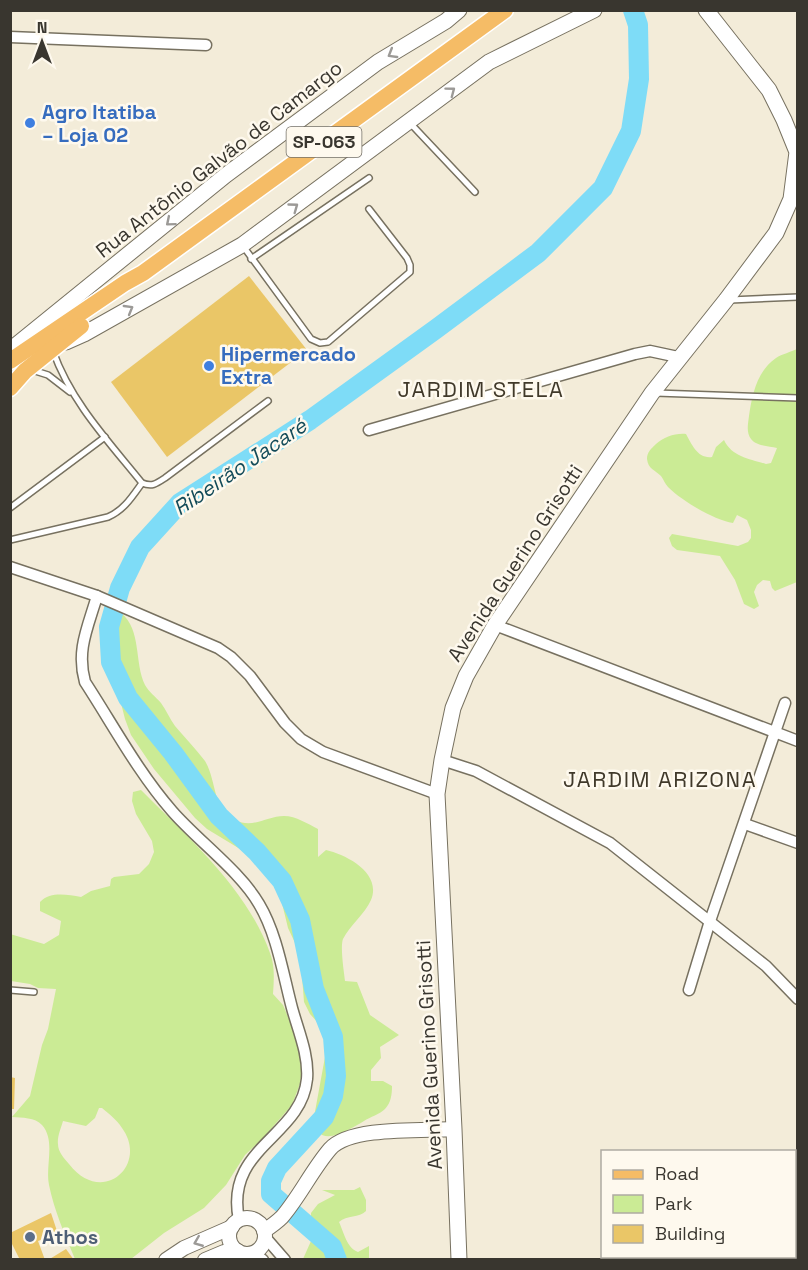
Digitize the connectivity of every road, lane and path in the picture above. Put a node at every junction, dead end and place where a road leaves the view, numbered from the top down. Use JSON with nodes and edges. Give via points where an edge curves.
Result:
{"nodes":[{"id":1,"x":459,"y":10,"type":"edge"},
{"id":2,"x":505,"y":10,"type":"edge"},
{"id":3,"x":594,"y":10,"type":"edge"},
{"id":4,"x":706,"y":10,"type":"edge"},
{"id":5,"x":10,"y":37,"type":"edge"},
{"id":6,"x":206,"y":45,"type":"dead end"},
{"id":7,"x":410,"y":122,"type":"junction"},
{"id":8,"x":369,"y":178,"type":"dead end"},
{"id":9,"x":475,"y":192,"type":"dead end"},
{"id":10,"x":369,"y":209,"type":"dead end"},
{"id":11,"x":260,"y":232,"type":"junction"},
{"id":12,"x":242,"y":245,"type":"junction"},
{"id":13,"x":272,"y":246,"type":"junction"},
{"id":14,"x":251,"y":259,"type":"junction"},
{"id":15,"x":143,"y":273,"type":"junction"},
{"id":16,"x":798,"y":297,"type":"edge"},
{"id":17,"x":726,"y":300,"type":"junction"},
{"id":18,"x":55,"y":347,"type":"junction"},
{"id":19,"x":10,"y":350,"type":"edge"},
{"id":20,"x":678,"y":357,"type":"junction"},
{"id":21,"x":10,"y":361,"type":"edge"},
{"id":22,"x":28,"y":368,"type":"junction"},
{"id":23,"x":10,"y":388,"type":"edge"},
{"id":24,"x":652,"y":393,"type":"junction"},
{"id":25,"x":75,"y":397,"type":"junction"},
{"id":26,"x":798,"y":398,"type":"edge"},
{"id":27,"x":268,"y":401,"type":"dead end"},
{"id":28,"x":369,"y":430,"type":"dead end"},
{"id":29,"x":105,"y":437,"type":"junction"},
{"id":30,"x":142,"y":483,"type":"junction"},
{"id":31,"x":10,"y":508,"type":"edge"},
{"id":32,"x":10,"y":540,"type":"edge"},
{"id":33,"x":10,"y":567,"type":"edge"},
{"id":34,"x":98,"y":596,"type":"junction"},
{"id":35,"x":495,"y":625,"type":"junction"},
{"id":36,"x":785,"y":703,"type":"dead end"},
{"id":37,"x":775,"y":733,"type":"junction"},
{"id":38,"x":798,"y":741,"type":"edge"},
{"id":39,"x":442,"y":760,"type":"junction"},
{"id":40,"x":437,"y":794,"type":"junction"},
{"id":41,"x":745,"y":824,"type":"junction"},
{"id":42,"x":798,"y":843,"type":"edge"},
{"id":43,"x":710,"y":921,"type":"junction"},
{"id":44,"x":10,"y":990,"type":"edge"},
{"id":45,"x":689,"y":990,"type":"dead end"},
{"id":46,"x":34,"y":992,"type":"dead end"},
{"id":47,"x":798,"y":999,"type":"edge"},
{"id":48,"x":454,"y":1130,"type":"junction"},
{"id":49,"x":235,"y":1223,"type":"junction"},
{"id":50,"x":264,"y":1234,"type":"junction"},
{"id":51,"x":229,"y":1254,"type":"edge"},
{"id":52,"x":258,"y":1256,"type":"edge"},
{"id":53,"x":166,"y":1260,"type":"edge"},
{"id":54,"x":204,"y":1260,"type":"edge"},
{"id":55,"x":285,"y":1260,"type":"edge"},
{"id":56,"x":459,"y":1260,"type":"edge"}],
"edges":[{"from":1,"to":19,"type":"main road","name":"Rua Antônio Galvão de Camargo","one_way":true,"via":[[378,62],[226,175]]},
{"from":2,"to":15,"type":"main road","number":"SP-063"},
{"from":7,"to":3,"type":"main road","one_way":true,"via":[[489,62]]},
{"from":4,"to":17,"type":"main road","name":"Avenida Guerino Grisotti","via":[[769,90],[797,152],[791,199],[776,233]]},
{"from":5,"to":6,"type":"street"},
{"from":7,"to":9,"type":"lane"},
{"from":11,"to":7,"type":"main road","one_way":true},
{"from":8,"to":13,"type":"lane"},
{"from":10,"to":14,"type":"lane","via":[[407,258],[410,273],[328,342],[320,344],[311,339]]},
{"from":11,"to":12,"type":"main road"},
{"from":11,"to":13,"type":"lane"},
{"from":12,"to":14,"type":"lane"},
{"from":18,"to":12,"type":"main road","one_way":true},
{"from":13,"to":14,"type":"lane"},
{"from":15,"to":18,"type":"main road","number":"SP-063"},
{"from":15,"to":21,"type":"main road","number":"SP-063"},
{"from":16,"to":17,"type":"lane"},
{"from":17,"to":20,"type":"main road","name":"Avenida Guerino Grisotti"},
{"from":18,"to":22,"type":"main road","number":"SP-063"},
{"from":18,"to":25,"type":"lane"},
{"from":20,"to":24,"type":"main road","name":"Avenida Guerino Grisotti"},
{"from":20,"to":28,"type":"street","via":[[650,351],[635,354]]},
{"from":22,"to":23,"type":"main road","number":"SP-063"},
{"from":22,"to":25,"type":"lane","via":[[48,375]]},
{"from":24,"to":26,"type":"lane"},
{"from":24,"to":35,"type":"main road","name":"Avenida Guerino Grisotti"},
{"from":25,"to":29,"type":"lane"},
{"from":27,"to":30,"type":"lane","via":[[156,484]]},
{"from":29,"to":30,"type":"lane"},
{"from":29,"to":31,"type":"lane"},
{"from":30,"to":32,"type":"lane","via":[[126,505],[108,518]]},
{"from":33,"to":34,"type":"street"},
{"from":34,"to":40,"type":"street","via":[[231,657],[285,723],[301,739],[323,752]]},
{"from":34,"to":49,"type":"street","via":[[82,644],[85,682],[172,811],[259,904],[270,928],[308,1068],[305,1091],[294,1113],[249,1161],[241,1176]]},
{"from":35,"to":37,"type":"street"},
{"from":35,"to":39,"type":"main road","name":"Avenida Guerino Grisotti","via":[[453,708]]},
{"from":36,"to":37,"type":"street"},
{"from":37,"to":38,"type":"street"},
{"from":37,"to":41,"type":"street"},
{"from":39,"to":40,"type":"main road","name":"Avenida Guerino Grisotti"},
{"from":39,"to":43,"type":"street","via":[[476,771],[610,843]]},
{"from":40,"to":48,"type":"main road","name":"Avenida Guerino Grisotti"},
{"from":41,"to":42,"type":"street"},
{"from":41,"to":43,"type":"street"},
{"from":43,"to":45,"type":"street"},
{"from":43,"to":47,"type":"street","via":[[766,966]]},
{"from":44,"to":46,"type":"lane"},
{"from":48,"to":50,"type":"street","via":[[375,1133],[342,1139],[330,1148],[281,1218]]},
{"from":48,"to":56,"type":"main road","name":"Avenida Guerino Grisotti"},
{"from":49,"to":50,"type":"street","via":[[255,1220]]},
{"from":49,"to":51,"type":"street","via":[[229,1238],[233,1247]]},
{"from":49,"to":53,"type":"street","one_way":true},
{"from":50,"to":52,"type":"street"},
{"from":50,"to":55,"type":"street"},
{"from":51,"to":52,"type":"street"},
{"from":51,"to":54,"type":"street"}]}
